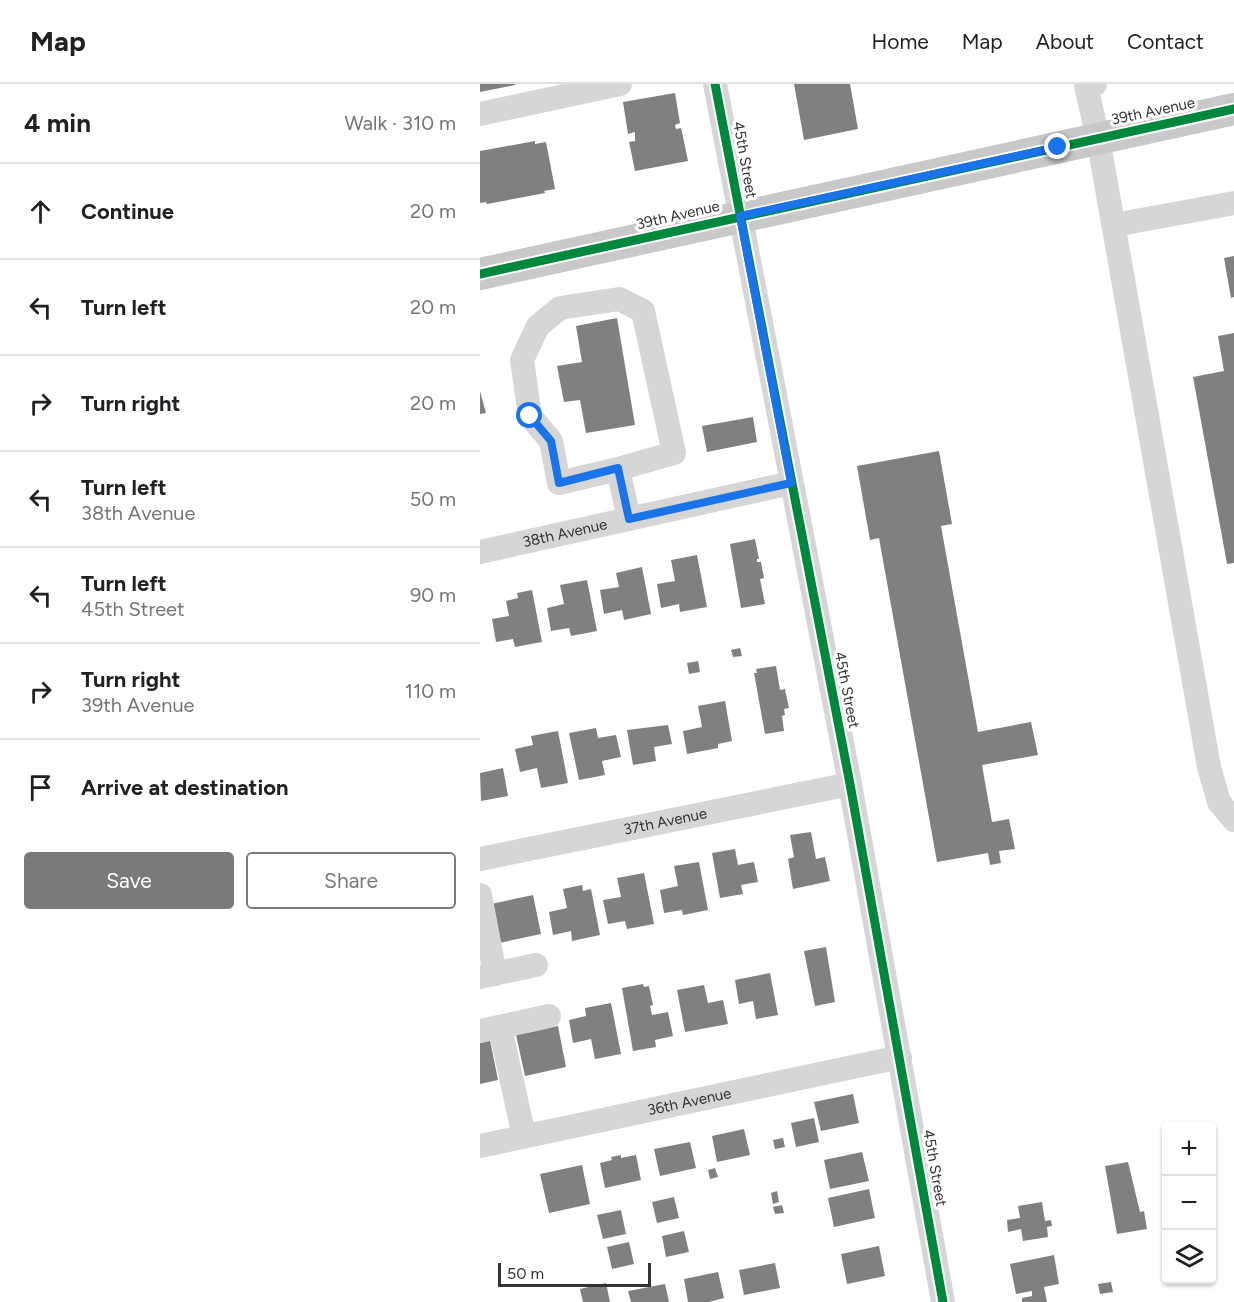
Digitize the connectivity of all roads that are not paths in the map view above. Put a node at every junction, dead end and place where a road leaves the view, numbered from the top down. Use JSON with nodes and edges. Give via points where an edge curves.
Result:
{"nodes":[{"id":1,"x":620,"y":84,"type":"edge"},
{"id":2,"x":716,"y":84,"type":"edge"},
{"id":3,"x":1089,"y":85,"type":"edge"},
{"id":4,"x":1234,"y":109,"type":"edge"},
{"id":5,"x":480,"y":114,"type":"edge"},
{"id":6,"x":1098,"y":138,"type":"junction"},
{"id":7,"x":1234,"y":202,"type":"edge"},
{"id":8,"x":740,"y":216,"type":"junction"},
{"id":9,"x":1114,"y":225,"type":"junction"},
{"id":10,"x":480,"y":274,"type":"edge"},
{"id":11,"x":618,"y":468,"type":"junction"},
{"id":12,"x":791,"y":483,"type":"junction"},
{"id":13,"x":629,"y":519,"type":"junction"},
{"id":14,"x":480,"y":552,"type":"edge"},
{"id":15,"x":850,"y":784,"type":"junction"},
{"id":16,"x":1234,"y":820,"type":"edge"},
{"id":17,"x":480,"y":860,"type":"edge"},
{"id":18,"x":480,"y":895,"type":"edge"},
{"id":19,"x":536,"y":965,"type":"dead end"},
{"id":20,"x":487,"y":976,"type":"edge"},
{"id":21,"x":549,"y":1016,"type":"dead end"},
{"id":22,"x":490,"y":1029,"type":"edge"},
{"id":23,"x":900,"y":1057,"type":"junction"},
{"id":24,"x":524,"y":1137,"type":"junction"},
{"id":25,"x":480,"y":1146,"type":"edge"},
{"id":26,"x":943,"y":1302,"type":"edge"}],
"edges":[{"from":1,"to":5,"type":"street"},
{"from":2,"to":8,"type":"street","name":"45th Street"},
{"from":3,"to":6,"type":"street"},
{"from":4,"to":6,"type":"main road","name":"39th Avenue"},
{"from":6,"to":8,"type":"main road","name":"39th Avenue"},
{"from":6,"to":9,"type":"street"},
{"from":7,"to":9,"type":"street"},
{"from":8,"to":10,"type":"main road","name":"39th Avenue"},
{"from":8,"to":12,"type":"street","name":"45th Street"},
{"from":9,"to":16,"type":"street","via":[[1209,767],[1219,802]]},
{"from":11,"to":11,"type":"street","via":[[674,453],[643,310],[619,299],[560,308],[538,326],[522,360],[530,416],[551,441],[559,483]]},
{"from":11,"to":13,"type":"street"},
{"from":12,"to":13,"type":"street","name":"38th Avenue"},
{"from":12,"to":15,"type":"street","name":"45th Street"},
{"from":13,"to":14,"type":"street","name":"38th Avenue"},
{"from":15,"to":17,"type":"street","name":"37th Avenue"},
{"from":15,"to":23,"type":"street","name":"45th Street"},
{"from":18,"to":20,"type":"street"},
{"from":19,"to":20,"type":"street"},
{"from":21,"to":22,"type":"street"},
{"from":22,"to":24,"type":"street"},
{"from":23,"to":24,"type":"street","name":"36th Avenue"},
{"from":23,"to":26,"type":"street","name":"45th Street"},
{"from":24,"to":25,"type":"street","name":"36th Avenue"}]}
